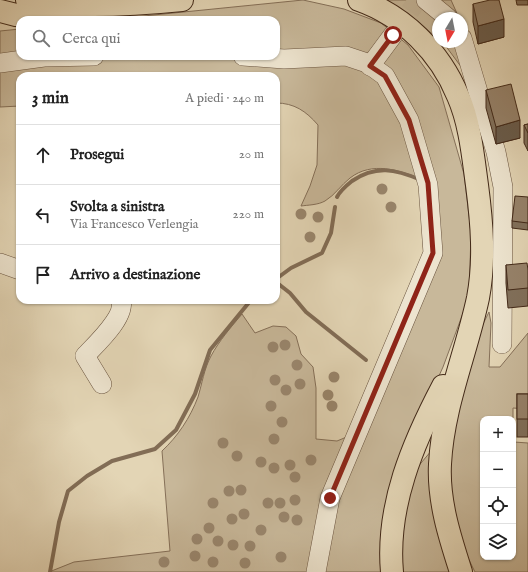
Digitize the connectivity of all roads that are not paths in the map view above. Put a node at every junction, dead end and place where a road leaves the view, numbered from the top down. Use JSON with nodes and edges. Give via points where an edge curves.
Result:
{"nodes":[{"id":1,"x":27,"y":0,"type":"edge"},
{"id":2,"x":182,"y":0,"type":"edge"},
{"id":3,"x":359,"y":0,"type":"edge"},
{"id":4,"x":426,"y":0,"type":"edge"},
{"id":5,"x":139,"y":4,"type":"junction"},
{"id":6,"x":0,"y":11,"type":"edge"},
{"id":7,"x":441,"y":12,"type":"edge"},
{"id":8,"x":22,"y":16,"type":"edge"},
{"id":9,"x":69,"y":16,"type":"edge"},
{"id":10,"x":16,"y":23,"type":"edge"},
{"id":11,"x":0,"y":25,"type":"edge"},
{"id":12,"x":393,"y":35,"type":"tunnel mouth"},
{"id":13,"x":465,"y":48,"type":"edge"},
{"id":14,"x":280,"y":59,"type":"edge"},
{"id":15,"x":22,"y":60,"type":"edge"},
{"id":16,"x":0,"y":63,"type":"edge"},
{"id":17,"x":370,"y":66,"type":"junction"},
{"id":18,"x":0,"y":263,"type":"edge"},
{"id":19,"x":16,"y":269,"type":"edge"},
{"id":20,"x":122,"y":304,"type":"edge"},
{"id":21,"x":468,"y":336,"type":"junction"},
{"id":22,"x":502,"y":344,"type":"dead end"},
{"id":23,"x":102,"y":384,"type":"dead end"},
{"id":24,"x":316,"y":572,"type":"edge"},
{"id":25,"x":392,"y":572,"type":"edge"},
{"id":26,"x":460,"y":572,"type":"edge"}],
"edges":[{"from":1,"to":5,"type":"highway","via":[[56,5]]},
{"from":2,"to":5,"type":"highway"},
{"from":3,"to":21,"type":"highway","via":[[394,18],[422,41],[447,73],[464,112],[482,221],[482,262],[478,297]]},
{"from":4,"to":7,"type":"street"},
{"from":5,"to":9,"type":"highway"},
{"from":6,"to":8,"type":"highway"},
{"from":10,"to":11,"type":"highway"},
{"from":12,"to":17,"type":"street"},
{"from":13,"to":22,"type":"street","via":[[496,152],[503,187]]},
{"from":14,"to":17,"type":"street","via":[[346,56]]},
{"from":15,"to":16,"type":"street"},
{"from":17,"to":24,"type":"street","via":[[385,76],[409,120],[428,183],[433,253],[330,498]]},
{"from":18,"to":19,"type":"street"},
{"from":20,"to":23,"type":"street","via":[[115,323],[85,356]]},
{"from":21,"to":25,"type":"highway","via":[[439,394],[403,478],[392,526]]},
{"from":21,"to":26,"type":"highway","via":[[446,411],[440,466],[443,506]]}]}
